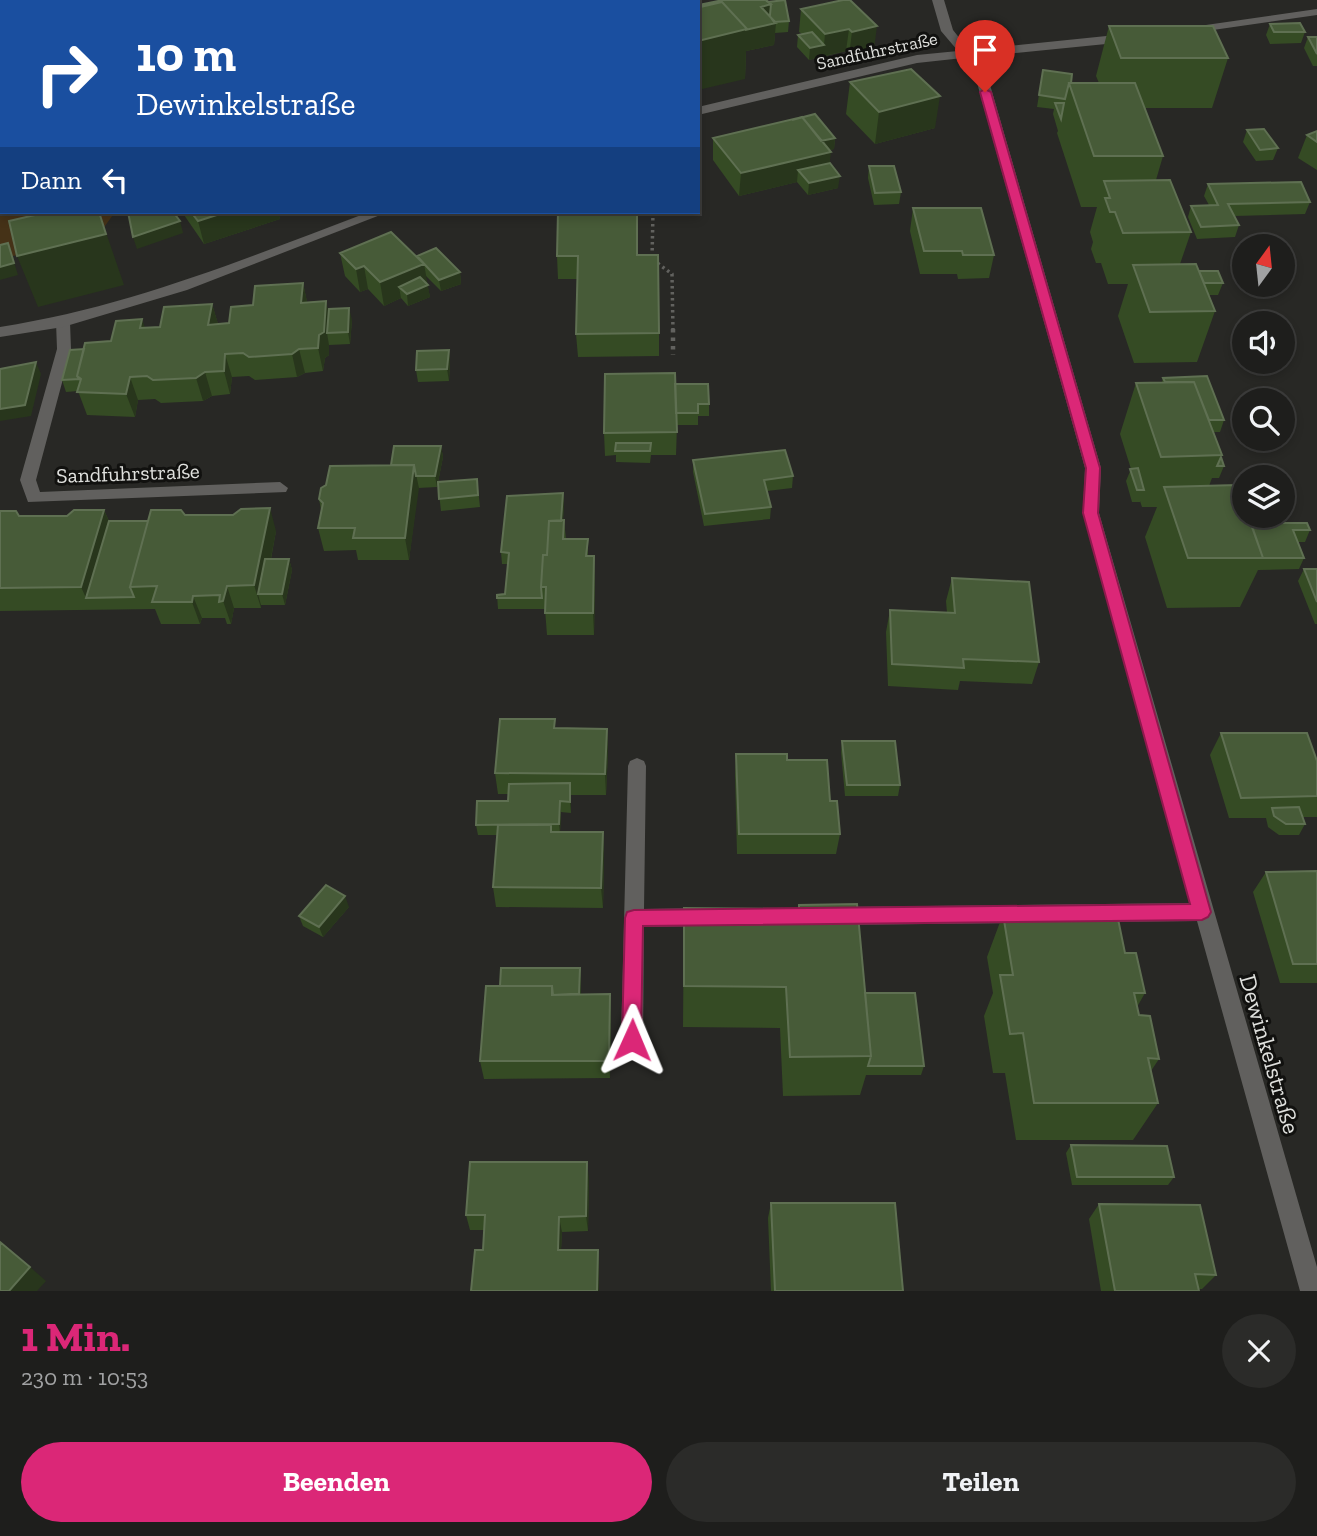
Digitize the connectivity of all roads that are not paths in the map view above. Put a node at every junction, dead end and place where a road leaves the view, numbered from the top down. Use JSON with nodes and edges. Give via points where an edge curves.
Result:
{"nodes":[{"id":1,"x":938,"y":0,"type":"edge"},
{"id":2,"x":1317,"y":12,"type":"edge"},
{"id":3,"x":1184,"y":31,"type":"edge"},
{"id":4,"x":1145,"y":36,"type":"edge"},
{"id":5,"x":966,"y":54,"type":"junction"},
{"id":6,"x":700,"y":111,"type":"edge"},
{"id":7,"x":376,"y":214,"type":"edge"},
{"id":8,"x":63,"y":322,"type":"junction"},
{"id":9,"x":0,"y":332,"type":"edge"},
{"id":10,"x":281,"y":488,"type":"dead end"},
{"id":11,"x":637,"y":766,"type":"dead end"},
{"id":12,"x":1202,"y":912,"type":"junction"},
{"id":13,"x":814,"y":916,"type":"edge"},
{"id":14,"x":731,"y":917,"type":"edge"},
{"id":15,"x":634,"y":918,"type":"junction"},
{"id":16,"x":632,"y":1040,"type":"dead end"},
{"id":17,"x":1311,"y":1291,"type":"edge"}],
"edges":[{"from":1,"to":5,"type":"street","name":"Dewinkelstraße","via":[[947,31]]},
{"from":2,"to":3,"type":"street"},
{"from":4,"to":5,"type":"street","name":"Sandfuhrstraße"},
{"from":5,"to":6,"type":"street","name":"Sandfuhrstraße","via":[[917,59]]},
{"from":5,"to":12,"type":"street","name":"Dewinkelstraße","via":[[980,71],[1093,468],[1091,513]]},
{"from":7,"to":8,"type":"street","via":[[182,287]]},
{"from":8,"to":9,"type":"street"},
{"from":8,"to":10,"type":"street","name":"Sandfuhrstraße","via":[[64,349],[28,480],[34,498]]},
{"from":11,"to":15,"type":"street"},
{"from":12,"to":13,"type":"street"},
{"from":12,"to":17,"type":"street","name":"Dewinkelstraße"},
{"from":14,"to":15,"type":"street"},
{"from":15,"to":16,"type":"street"}]}
